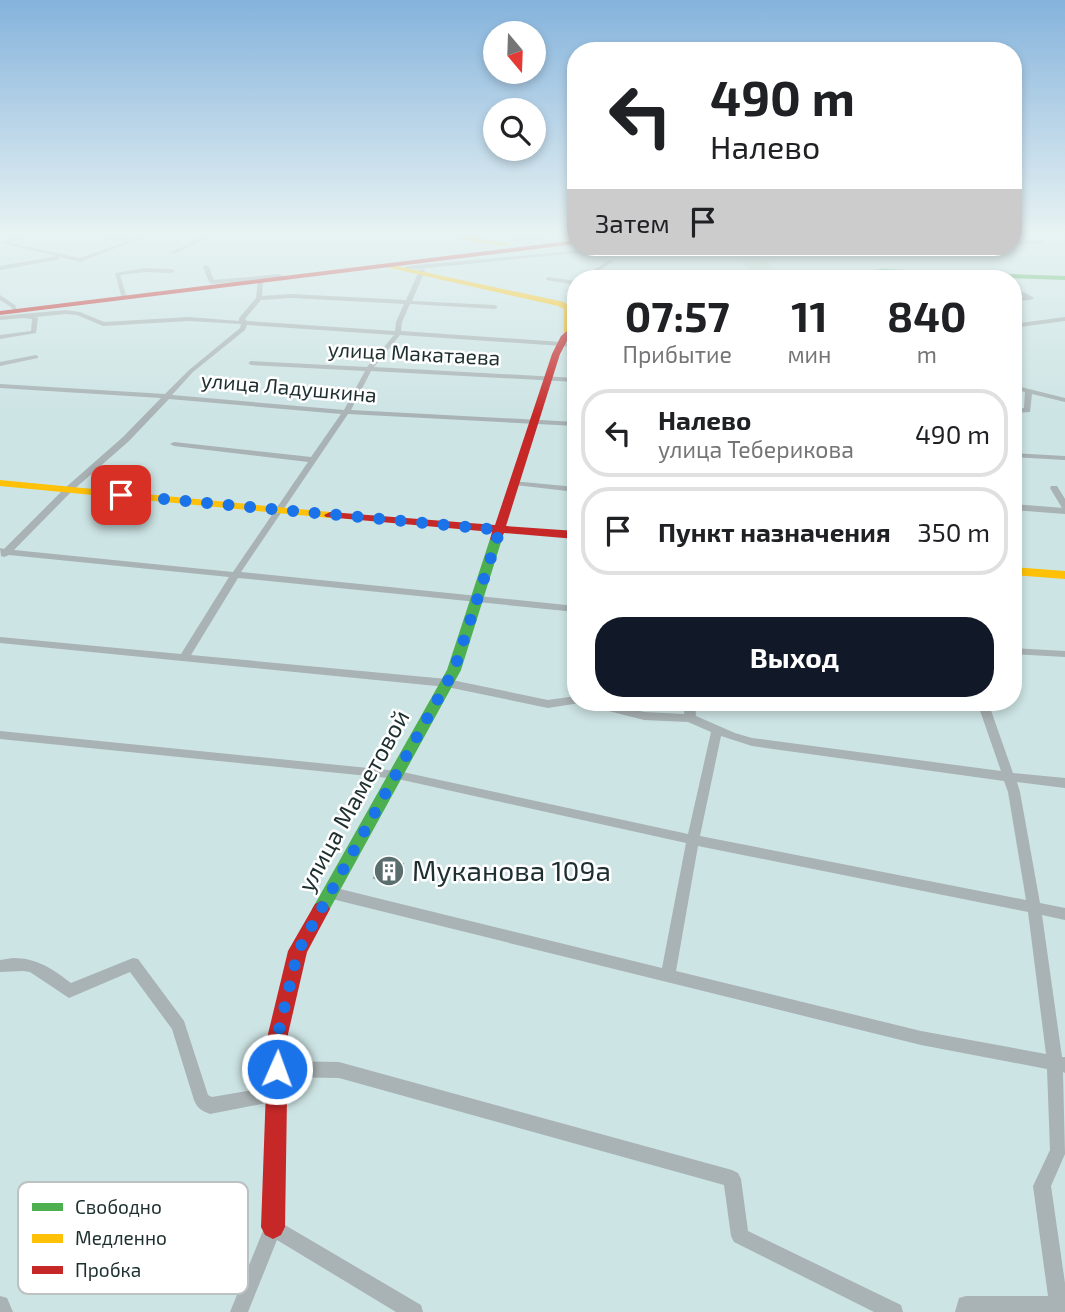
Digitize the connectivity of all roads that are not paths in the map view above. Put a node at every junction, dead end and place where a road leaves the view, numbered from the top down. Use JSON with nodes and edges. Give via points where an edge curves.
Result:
{"nodes":[{"id":1,"x":123,"y":293,"type":"edge"},
{"id":2,"x":165,"y":293,"type":"edge"},
{"id":3,"x":259,"y":293,"type":"edge"},
{"id":4,"x":411,"y":293,"type":"edge"},
{"id":5,"x":515,"y":293,"type":"edge"},
{"id":6,"x":1022,"y":294,"type":"edge"},
{"id":7,"x":0,"y":297,"type":"edge"},
{"id":8,"x":124,"y":298,"type":"junction"},
{"id":9,"x":259,"y":298,"type":"junction"},
{"id":10,"x":1022,"y":298,"type":"edge"},
{"id":11,"x":409,"y":302,"type":"junction"},
{"id":12,"x":495,"y":307,"type":"dead end"},
{"id":13,"x":567,"y":307,"type":"edge"},
{"id":14,"x":19,"y":313,"type":"junction"},
{"id":15,"x":0,"y":315,"type":"edge"},
{"id":16,"x":1065,"y":319,"type":"edge"},
{"id":17,"x":245,"y":322,"type":"junction"},
{"id":18,"x":1022,"y":325,"type":"edge"},
{"id":19,"x":398,"y":334,"type":"junction"},
{"id":20,"x":0,"y":337,"type":"edge"},
{"id":21,"x":567,"y":337,"type":"edge"},
{"id":22,"x":567,"y":343,"type":"edge"},
{"id":23,"x":36,"y":357,"type":"dead end"},
{"id":24,"x":251,"y":363,"type":"dead end"},
{"id":25,"x":0,"y":364,"type":"edge"},
{"id":26,"x":369,"y":369,"type":"junction"},
{"id":27,"x":549,"y":378,"type":"junction"},
{"id":28,"x":567,"y":379,"type":"edge"},
{"id":29,"x":0,"y":386,"type":"edge"},
{"id":30,"x":1022,"y":389,"type":"edge"},
{"id":31,"x":1029,"y":391,"type":"junction"},
{"id":32,"x":168,"y":396,"type":"junction"},
{"id":33,"x":1065,"y":400,"type":"edge"},
{"id":34,"x":1022,"y":410,"type":"edge"},
{"id":35,"x":346,"y":412,"type":"junction"},
{"id":36,"x":536,"y":421,"type":"junction"},
{"id":37,"x":567,"y":423,"type":"edge"},
{"id":38,"x":174,"y":444,"type":"dead end"},
{"id":39,"x":1022,"y":456,"type":"edge"},
{"id":40,"x":1065,"y":458,"type":"edge"},
{"id":41,"x":313,"y":460,"type":"junction"},
{"id":42,"x":0,"y":482,"type":"edge"},
{"id":43,"x":515,"y":483,"type":"junction"},
{"id":44,"x":1054,"y":488,"type":"dead end"},
{"id":45,"x":567,"y":489,"type":"edge"},
{"id":46,"x":68,"y":490,"type":"junction"},
{"id":47,"x":1022,"y":507,"type":"edge"},
{"id":48,"x":1065,"y":509,"type":"edge"},
{"id":49,"x":278,"y":511,"type":"junction"},
{"id":50,"x":500,"y":530,"type":"junction"},
{"id":51,"x":567,"y":534,"type":"edge"},
{"id":52,"x":2,"y":554,"type":"edge"},
{"id":53,"x":1022,"y":572,"type":"edge"},
{"id":54,"x":235,"y":575,"type":"junction"},
{"id":55,"x":1065,"y":575,"type":"edge"},
{"id":56,"x":478,"y":598,"type":"junction"},
{"id":57,"x":567,"y":608,"type":"edge"},
{"id":58,"x":0,"y":640,"type":"edge"},
{"id":59,"x":1022,"y":652,"type":"edge"},
{"id":60,"x":1065,"y":653,"type":"edge"},
{"id":61,"x":185,"y":656,"type":"junction"},
{"id":62,"x":447,"y":683,"type":"junction"},
{"id":63,"x":567,"y":702,"type":"edge"},
{"id":64,"x":624,"y":711,"type":"edge"},
{"id":65,"x":690,"y":711,"type":"edge"},
{"id":66,"x":986,"y":711,"type":"edge"},
{"id":67,"x":690,"y":718,"type":"junction"},
{"id":68,"x":717,"y":730,"type":"junction"},
{"id":69,"x":0,"y":735,"type":"edge"},
{"id":70,"x":398,"y":775,"type":"junction"},
{"id":71,"x":1009,"y":778,"type":"junction"},
{"id":72,"x":1065,"y":783,"type":"edge"},
{"id":73,"x":692,"y":840,"type":"junction"},
{"id":74,"x":332,"y":893,"type":"junction"},
{"id":75,"x":1034,"y":907,"type":"junction"},
{"id":76,"x":1065,"y":914,"type":"edge"},
{"id":77,"x":2,"y":967,"type":"dead end"},
{"id":78,"x":668,"y":975,"type":"junction"},
{"id":79,"x":1060,"y":1063,"type":"edge"},
{"id":80,"x":277,"y":1069,"type":"junction"},
{"id":81,"x":276,"y":1094,"type":"junction"},
{"id":82,"x":273,"y":1227,"type":"junction"},
{"id":83,"x":248,"y":1290,"type":"edge"},
{"id":84,"x":246,"y":1294,"type":"edge"},
{"id":85,"x":0,"y":1305,"type":"edge"},
{"id":86,"x":1059,"y":1309,"type":"edge"},
{"id":87,"x":4,"y":1312,"type":"edge"},
{"id":88,"x":239,"y":1312,"type":"edge"},
{"id":89,"x":414,"y":1312,"type":"edge"},
{"id":90,"x":894,"y":1312,"type":"edge"},
{"id":91,"x":964,"y":1312,"type":"edge"}],
"edges":[{"from":1,"to":8,"type":"street"},
{"from":2,"to":8,"type":"street"},
{"from":3,"to":9,"type":"street"},
{"from":4,"to":11,"type":"street"},
{"from":5,"to":13,"type":"street"},
{"from":6,"to":10,"type":"street","via":[[1031,298]]},
{"from":7,"to":14,"type":"street"},
{"from":8,"to":14,"type":"street"},
{"from":9,"to":11,"type":"street"},
{"from":9,"to":17,"type":"street","via":[[241,319]]},
{"from":11,"to":12,"type":"street"},
{"from":11,"to":19,"type":"street"},
{"from":14,"to":15,"type":"street"},
{"from":14,"to":17,"type":"street","via":[[78,313],[114,325],[189,319]]},
{"from":14,"to":20,"type":"street","via":[[35,318],[34,332]]},
{"from":16,"to":18,"type":"street"},
{"from":17,"to":19,"type":"street"},
{"from":17,"to":32,"type":"street","via":[[243,330],[191,371]]},
{"from":19,"to":21,"type":"street"},
{"from":19,"to":26,"type":"street"},
{"from":22,"to":27,"type":"street","name":"улица Маметовой"},
{"from":23,"to":25,"type":"street"},
{"from":24,"to":26,"type":"street","name":"улица Макатаева"},
{"from":26,"to":27,"type":"street","name":"улица Макатаева"},
{"from":26,"to":35,"type":"street"},
{"from":27,"to":28,"type":"street","name":"улица Макатаева"},
{"from":27,"to":36,"type":"street","name":"улица Маметовой"},
{"from":29,"to":32,"type":"street","name":"улица Ладушкина"},
{"from":30,"to":31,"type":"street"},
{"from":31,"to":33,"type":"street"},
{"from":31,"to":34,"type":"street","via":[[1027,410]]},
{"from":32,"to":35,"type":"street","name":"улица Ладушкина"},
{"from":32,"to":46,"type":"street"},
{"from":35,"to":36,"type":"street","name":"улица Ладушкина"},
{"from":35,"to":41,"type":"street"},
{"from":36,"to":37,"type":"street","name":"улица Ладушкина"},
{"from":36,"to":43,"type":"street","name":"улица Маметовой"},
{"from":38,"to":41,"type":"street"},
{"from":39,"to":40,"type":"street"},
{"from":41,"to":49,"type":"street"},
{"from":42,"to":46,"type":"street"},
{"from":43,"to":45,"type":"street"},
{"from":43,"to":50,"type":"street","name":"улица Маметовой"},
{"from":44,"to":48,"type":"street"},
{"from":46,"to":49,"type":"street"},
{"from":46,"to":52,"type":"street"},
{"from":47,"to":48,"type":"street"},
{"from":49,"to":50,"type":"street"},
{"from":49,"to":54,"type":"street"},
{"from":50,"to":51,"type":"street"},
{"from":50,"to":56,"type":"street","name":"улица Маметовой"},
{"from":52,"to":54,"type":"street"},
{"from":53,"to":55,"type":"street"},
{"from":54,"to":56,"type":"street"},
{"from":54,"to":61,"type":"street"},
{"from":56,"to":57,"type":"street"},
{"from":56,"to":62,"type":"street","name":"улица Маметовой"},
{"from":58,"to":61,"type":"street"},
{"from":59,"to":60,"type":"street"},
{"from":61,"to":62,"type":"street"},
{"from":62,"to":63,"type":"street","via":[[548,704]]},
{"from":62,"to":70,"type":"street","name":"улица Маметовой"},
{"from":64,"to":67,"type":"street"},
{"from":65,"to":67,"type":"street"},
{"from":66,"to":71,"type":"street"},
{"from":67,"to":68,"type":"street"},
{"from":68,"to":71,"type":"street","via":[[752,742]]},
{"from":68,"to":73,"type":"street"},
{"from":69,"to":70,"type":"street"},
{"from":70,"to":73,"type":"street"},
{"from":70,"to":74,"type":"street","name":"улица Маметовой"},
{"from":71,"to":72,"type":"street"},
{"from":71,"to":75,"type":"street"},
{"from":73,"to":75,"type":"street"},
{"from":73,"to":78,"type":"street"},
{"from":74,"to":78,"type":"street"},
{"from":74,"to":80,"type":"street","name":"улица Маметовой","via":[[298,951],[278,1034]]},
{"from":75,"to":76,"type":"street"},
{"from":75,"to":79,"type":"street"},
{"from":77,"to":81,"type":"street","via":[[20,962],[39,968],[69,991],[133,964],[179,1026],[202,1100],[210,1106]]},
{"from":78,"to":79,"type":"street","via":[[921,1038]]},
{"from":79,"to":86,"type":"street","via":[[1058,1151],[1042,1186]]},
{"from":80,"to":81,"type":"street","name":"улица Маметовой"},
{"from":80,"to":90,"type":"street","via":[[339,1070],[732,1179],[740,1236]]},
{"from":81,"to":82,"type":"street","name":"улица Маметовой"},
{"from":82,"to":83,"type":"street","name":"улица Маметовой"},
{"from":82,"to":89,"type":"street"},
{"from":84,"to":88,"type":"street","name":"улица Маметовой"},
{"from":85,"to":87,"type":"street"},
{"from":86,"to":91,"type":"street","via":[[965,1304]]}]}
